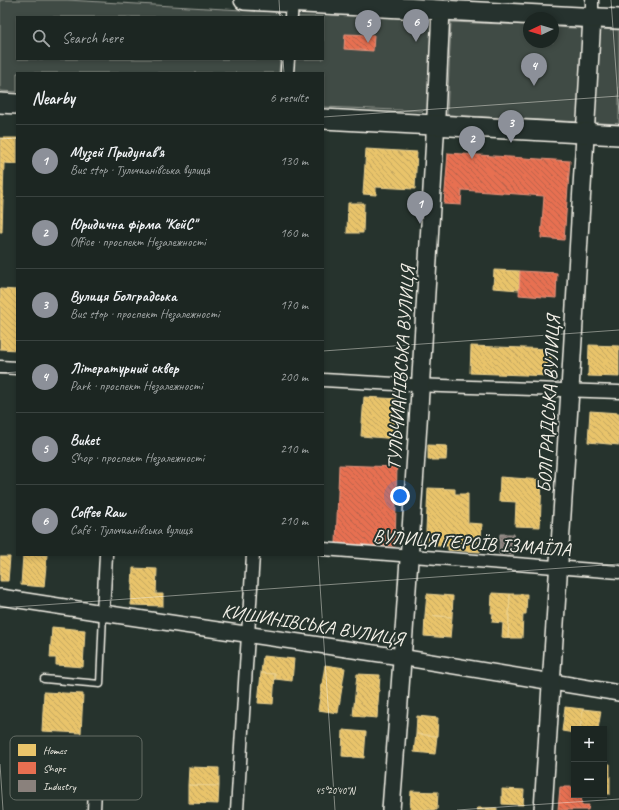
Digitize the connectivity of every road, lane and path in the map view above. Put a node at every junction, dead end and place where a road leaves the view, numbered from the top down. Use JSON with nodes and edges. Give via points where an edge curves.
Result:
{"nodes":[{"id":1,"x":244,"y":0,"type":"edge"},
{"id":2,"x":441,"y":5,"type":"edge"},
{"id":3,"x":291,"y":7,"type":"edge"},
{"id":4,"x":592,"y":9,"type":"edge"},
{"id":5,"x":619,"y":19,"type":"edge"},
{"id":6,"x":288,"y":60,"type":"edge"},
{"id":7,"x":287,"y":72,"type":"edge"},
{"id":8,"x":0,"y":103,"type":"edge"},
{"id":9,"x":16,"y":104,"type":"edge"},
{"id":10,"x":324,"y":119,"type":"edge"},
{"id":11,"x":436,"y":125,"type":"junction"},
{"id":12,"x":584,"y":133,"type":"junction"},
{"id":13,"x":619,"y":135,"type":"edge"},
{"id":14,"x":0,"y":367,"type":"edge"},
{"id":15,"x":16,"y":368,"type":"edge"},
{"id":16,"x":324,"y":380,"type":"edge"},
{"id":17,"x":421,"y":385,"type":"junction"},
{"id":18,"x":570,"y":390,"type":"junction"},
{"id":19,"x":619,"y":392,"type":"edge"},
{"id":20,"x":324,"y":549,"type":"edge"},
{"id":21,"x":106,"y":556,"type":"edge"},
{"id":22,"x":253,"y":556,"type":"edge"},
{"id":23,"x":409,"y":556,"type":"junction"},
{"id":24,"x":559,"y":567,"type":"junction"},
{"id":25,"x":619,"y":572,"type":"edge"},
{"id":26,"x":0,"y":597,"type":"edge"},
{"id":27,"x":103,"y":613,"type":"junction"},
{"id":28,"x":249,"y":634,"type":"junction"},
{"id":29,"x":403,"y":658,"type":"junction"},
{"id":30,"x":44,"y":679,"type":"dead end"},
{"id":31,"x":551,"y":683,"type":"junction"},
{"id":32,"x":619,"y":693,"type":"edge"},
{"id":33,"x":94,"y":800,"type":"edge"},
{"id":34,"x":94,"y":810,"type":"edge"},
{"id":35,"x":237,"y":810,"type":"edge"},
{"id":36,"x":391,"y":810,"type":"edge"},
{"id":37,"x":543,"y":810,"type":"edge"}],
"edges":[{"from":1,"to":3,"type":"main road"},
{"from":2,"to":3,"type":"main road"},
{"from":2,"to":4,"type":"main road"},
{"from":2,"to":11,"type":"main road","name":"ТУЛЬЧИАНІВСЬКА ВУЛИЦЯ"},
{"from":4,"to":5,"type":"main road"},
{"from":4,"to":12,"type":"main road","name":"БОЛГРАДСЬКА ВУЛИЦЯ"},
{"from":6,"to":7,"type":"street"},
{"from":8,"to":9,"type":"main road"},
{"from":10,"to":11,"type":"main road"},
{"from":11,"to":12,"type":"main road"},
{"from":11,"to":17,"type":"main road","name":"ТУЛЬЧИАНІВСЬКА ВУЛИЦЯ"},
{"from":12,"to":13,"type":"main road"},
{"from":12,"to":18,"type":"main road","name":"БОЛГРАДСЬКА ВУЛИЦЯ"},
{"from":14,"to":15,"type":"street"},
{"from":16,"to":17,"type":"street"},
{"from":17,"to":18,"type":"street"},
{"from":17,"to":23,"type":"main road","name":"ТУЛЬЧИАНІВСЬКА ВУЛИЦЯ"},
{"from":18,"to":19,"type":"street"},
{"from":18,"to":24,"type":"main road","name":"БОЛГРАДСЬКА ВУЛИЦЯ"},
{"from":20,"to":23,"type":"street","name":"ВУЛИЦЯ ГЕРОЇВ ІЗМАЇЛА"},
{"from":21,"to":27,"type":"street"},
{"from":22,"to":28,"type":"street"},
{"from":23,"to":24,"type":"street","name":"ВУЛИЦЯ ГЕРОЇВ ІЗМАЇЛА"},
{"from":23,"to":29,"type":"main road","name":"ТУЛЬЧИАНІВСЬКА ВУЛИЦЯ"},
{"from":24,"to":25,"type":"street","name":"ВУЛИЦЯ ГЕРОЇВ ІЗМАЇЛА"},
{"from":24,"to":31,"type":"main road","name":"БОЛГРАДСЬКА ВУЛИЦЯ"},
{"from":26,"to":27,"type":"street","name":"КИШИНІВСЬКА ВУЛИЦЯ"},
{"from":27,"to":28,"type":"street","name":"КИШИНІВСЬКА ВУЛИЦЯ"},
{"from":27,"to":30,"type":"lane","via":[[100,684]]},
{"from":28,"to":29,"type":"street","name":"КИШИНІВСЬКА ВУЛИЦЯ"},
{"from":28,"to":35,"type":"street"},
{"from":29,"to":31,"type":"street","name":"КИШИНІВСЬКА ВУЛИЦЯ"},
{"from":29,"to":36,"type":"main road","name":"ТУЛЬЧИАНІВСЬКА ВУЛИЦЯ"},
{"from":31,"to":32,"type":"street","name":"КИШИНІВСЬКА ВУЛИЦЯ"},
{"from":31,"to":37,"type":"main road","name":"БОЛГРАДСЬКА ВУЛИЦЯ"},
{"from":33,"to":34,"type":"street"}]}
